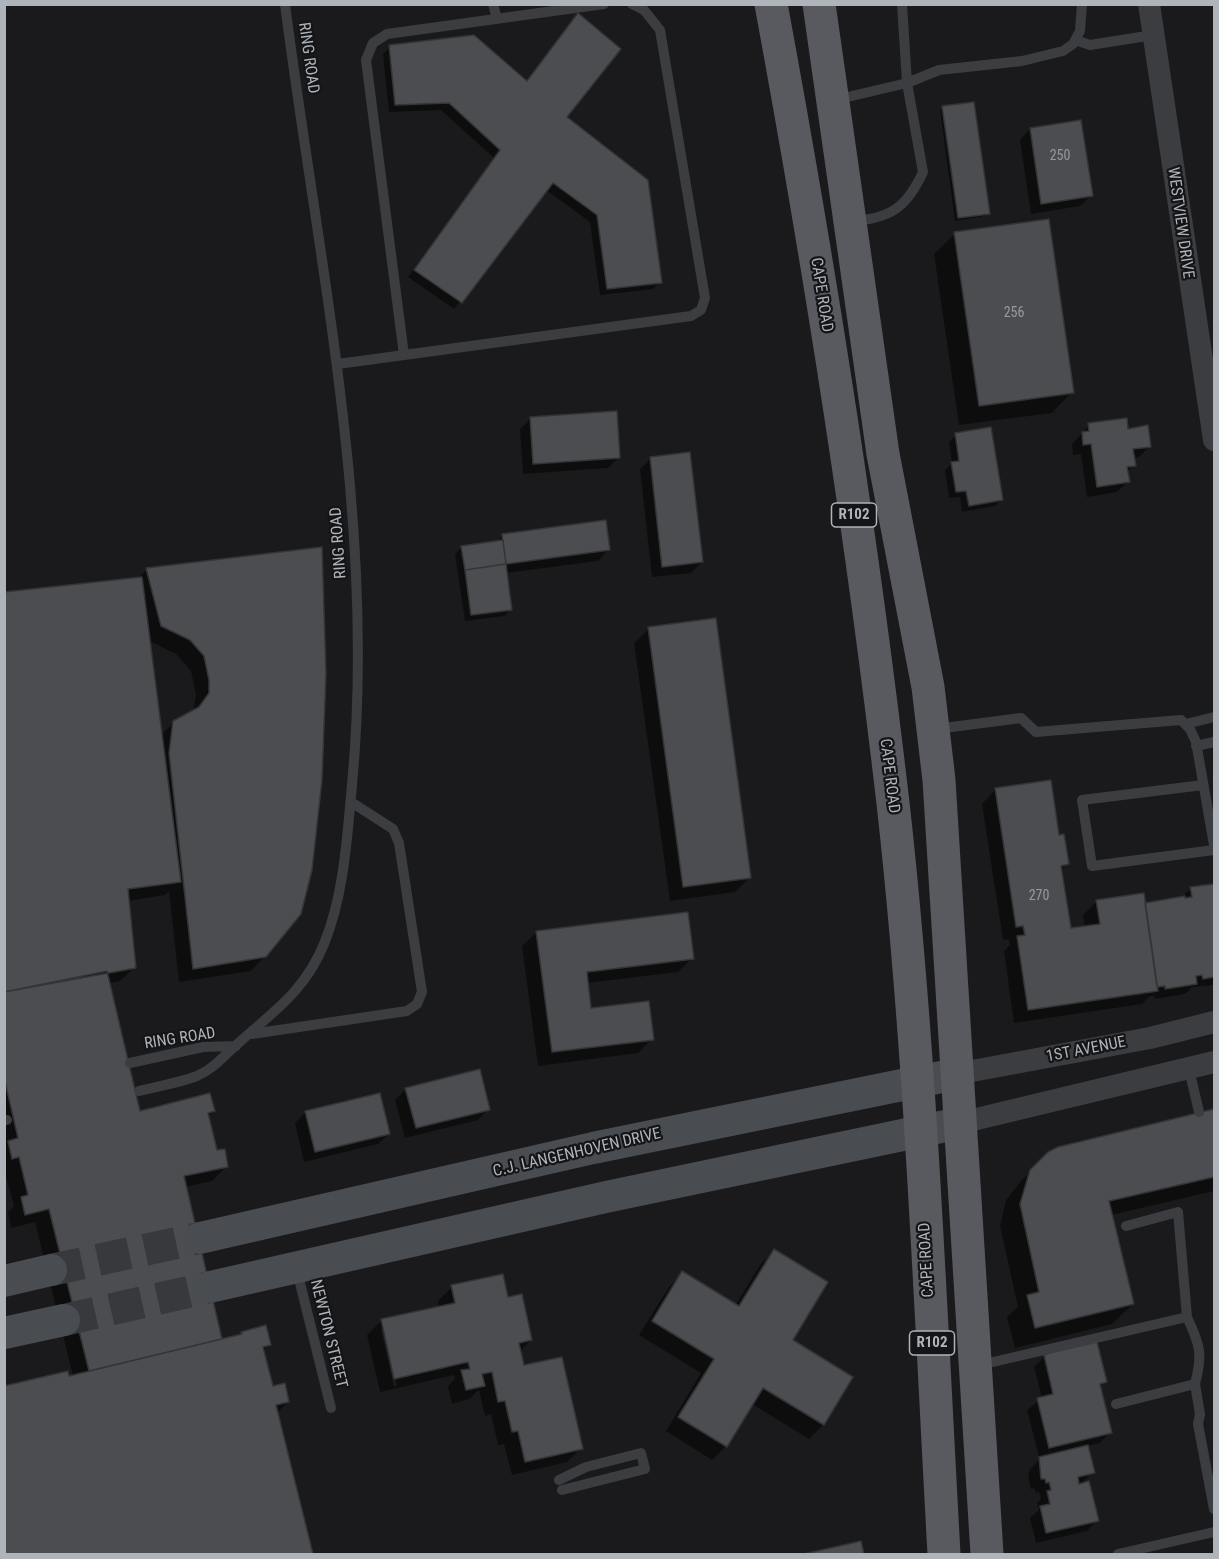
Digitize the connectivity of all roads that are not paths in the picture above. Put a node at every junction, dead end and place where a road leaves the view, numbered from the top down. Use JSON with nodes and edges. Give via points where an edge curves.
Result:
{"nodes":[{"id":1,"x":493,"y":4,"type":"edge"},
{"id":2,"x":604,"y":4,"type":"edge"},
{"id":3,"x":632,"y":4,"type":"edge"},
{"id":4,"x":771,"y":4,"type":"edge"},
{"id":5,"x":819,"y":4,"type":"edge"},
{"id":6,"x":902,"y":4,"type":"edge"},
{"id":7,"x":1082,"y":4,"type":"edge"},
{"id":8,"x":1149,"y":4,"type":"edge"},
{"id":9,"x":287,"y":7,"type":"edge"},
{"id":10,"x":497,"y":19,"type":"junction"},
{"id":11,"x":1154,"y":35,"type":"junction"},
{"id":12,"x":1075,"y":40,"type":"junction"},
{"id":13,"x":907,"y":83,"type":"junction"},
{"id":14,"x":833,"y":101,"type":"junction"},
{"id":15,"x":849,"y":222,"type":"junction"},
{"id":16,"x":1204,"y":315,"type":"edge"},
{"id":17,"x":404,"y":355,"type":"junction"},
{"id":18,"x":338,"y":364,"type":"junction"},
{"id":19,"x":1215,"y":440,"type":"edge"},
{"id":20,"x":1215,"y":717,"type":"edge"},
{"id":21,"x":1186,"y":724,"type":"junction"},
{"id":22,"x":933,"y":730,"type":"junction"},
{"id":23,"x":1215,"y":742,"type":"edge"},
{"id":24,"x":1196,"y":746,"type":"junction"},
{"id":25,"x":1203,"y":785,"type":"junction"},
{"id":26,"x":351,"y":802,"type":"junction"},
{"id":27,"x":1215,"y":845,"type":"edge"},
{"id":28,"x":1215,"y":850,"type":"edge"},
{"id":29,"x":1215,"y":1022,"type":"edge"},
{"id":30,"x":250,"y":1034,"type":"junction"},
{"id":31,"x":236,"y":1046,"type":"junction"},
{"id":32,"x":1215,"y":1062,"type":"edge"},
{"id":33,"x":130,"y":1063,"type":"dead end"},
{"id":34,"x":1189,"y":1069,"type":"junction"},
{"id":35,"x":956,"y":1074,"type":"junction"},
{"id":36,"x":917,"y":1080,"type":"junction"},
{"id":37,"x":139,"y":1091,"type":"dead end"},
{"id":38,"x":1199,"y":1112,"type":"dead end"},
{"id":39,"x":960,"y":1123,"type":"junction"},
{"id":40,"x":920,"y":1133,"type":"junction"},
{"id":41,"x":1126,"y":1226,"type":"dead end"},
{"id":42,"x":200,"y":1238,"type":"tunnel mouth"},
{"id":43,"x":296,"y":1268,"type":"junction"},
{"id":44,"x":51,"y":1270,"type":"tunnel mouth"},
{"id":45,"x":4,"y":1281,"type":"edge"},
{"id":46,"x":210,"y":1287,"type":"tunnel mouth"},
{"id":47,"x":1186,"y":1317,"type":"junction"},
{"id":48,"x":64,"y":1320,"type":"tunnel mouth"},
{"id":49,"x":4,"y":1334,"type":"edge"},
{"id":50,"x":975,"y":1366,"type":"junction"},
{"id":51,"x":1195,"y":1384,"type":"junction"},
{"id":52,"x":1116,"y":1404,"type":"dead end"},
{"id":53,"x":331,"y":1407,"type":"dead end"},
{"id":54,"x":561,"y":1485,"type":"joint"},
{"id":55,"x":1215,"y":1509,"type":"edge"},
{"id":56,"x":1215,"y":1532,"type":"edge"},
{"id":57,"x":944,"y":1554,"type":"edge"},
{"id":58,"x":987,"y":1554,"type":"edge"},
{"id":59,"x":1118,"y":1554,"type":"edge"}],
"edges":[{"from":1,"to":10,"type":"lane"},
{"from":2,"to":10,"type":"lane"},
{"from":3,"to":17,"type":"lane","via":[[644,10],[660,30],[705,298],[701,310],[691,316]]},
{"from":4,"to":36,"type":"main road","name":"CAPE ROAD","number":"R102","via":[[848,463],[893,804]]},
{"from":5,"to":14,"type":"main road","number":"R102"},
{"from":6,"to":13,"type":"lane"},
{"from":7,"to":12,"type":"lane"},
{"from":8,"to":11,"type":"street","name":"WESTVIEW DRIVE"},
{"from":9,"to":18,"type":"lane","name":"RING ROAD","via":[[316,235]]},
{"from":10,"to":17,"type":"lane","via":[[387,34],[373,43],[366,60]]},
{"from":11,"to":12,"type":"lane","via":[[1090,45]]},
{"from":11,"to":16,"type":"street","name":"WESTVIEW DRIVE"},
{"from":12,"to":13,"type":"lane","via":[[1064,51],[1039,58],[939,70]]},
{"from":13,"to":14,"type":"lane"},
{"from":13,"to":15,"type":"lane","via":[[923,172],[905,201],[881,219]]},
{"from":14,"to":15,"type":"main road","number":"R102"},
{"from":15,"to":22,"type":"main road","number":"R102","via":[[883,454]]},
{"from":16,"to":19,"type":"street","name":"WESTVIEW DRIVE"},
{"from":17,"to":18,"type":"lane"},
{"from":18,"to":26,"type":"lane","name":"RING ROAD","via":[[356,556],[356,742]]},
{"from":20,"to":21,"type":"lane"},
{"from":21,"to":22,"type":"lane","via":[[1166,719],[1036,732],[1020,718]]},
{"from":21,"to":24,"type":"lane"},
{"from":22,"to":35,"type":"main road","number":"R102"},
{"from":23,"to":24,"type":"lane"},
{"from":24,"to":25,"type":"lane"},
{"from":25,"to":27,"type":"lane"},
{"from":25,"to":28,"type":"lane","via":[[1082,800],[1092,866]]},
{"from":26,"to":30,"type":"lane","name":"RING ROAD","via":[[336,903],[324,945],[302,983],[278,1012]]},
{"from":26,"to":30,"type":"lane","via":[[393,829],[399,843],[422,992],[417,1004],[407,1011]]},
{"from":29,"to":35,"type":"street","name":"1ST AVENUE"},
{"from":30,"to":31,"type":"lane","name":"RING ROAD"},
{"from":31,"to":33,"type":"lane","name":"RING ROAD","via":[[203,1047]]},
{"from":31,"to":37,"type":"lane","name":"RING ROAD","via":[[215,1066],[196,1076]]},
{"from":32,"to":34,"type":"street"},
{"from":34,"to":38,"type":"lane"},
{"from":34,"to":39,"type":"street"},
{"from":35,"to":36,"type":"main road","name":"C.J. LANGENHOVEN DRIVE"},
{"from":35,"to":39,"type":"main road","number":"R102"},
{"from":36,"to":40,"type":"main road","name":"CAPE ROAD","number":"R102"},
{"from":36,"to":42,"type":"main road","name":"C.J. LANGENHOVEN DRIVE","via":[[593,1148]]},
{"from":39,"to":40,"type":"main road"},
{"from":39,"to":50,"type":"main road","number":"R102"},
{"from":40,"to":43,"type":"main road","via":[[606,1197]]},
{"from":40,"to":57,"type":"main road","name":"CAPE ROAD","number":"R102"},
{"from":41,"to":47,"type":"lane","via":[[1178,1212]]},
{"from":43,"to":46,"type":"main road"},
{"from":43,"to":53,"type":"lane","name":"NEWTON STREET"},
{"from":44,"to":45,"type":"main road"},
{"from":47,"to":50,"type":"lane"},
{"from":47,"to":51,"type":"lane","via":[[1199,1343],[1201,1361]]},
{"from":48,"to":49,"type":"main road"},
{"from":50,"to":58,"type":"main road","number":"R102"},
{"from":51,"to":52,"type":"lane"},
{"from":51,"to":55,"type":"lane","via":[[1200,1414],[1197,1424]]},
{"from":54,"to":54,"type":"lane","via":[[586,1467],[641,1453],[645,1469]]},
{"from":56,"to":59,"type":"lane"}]}
